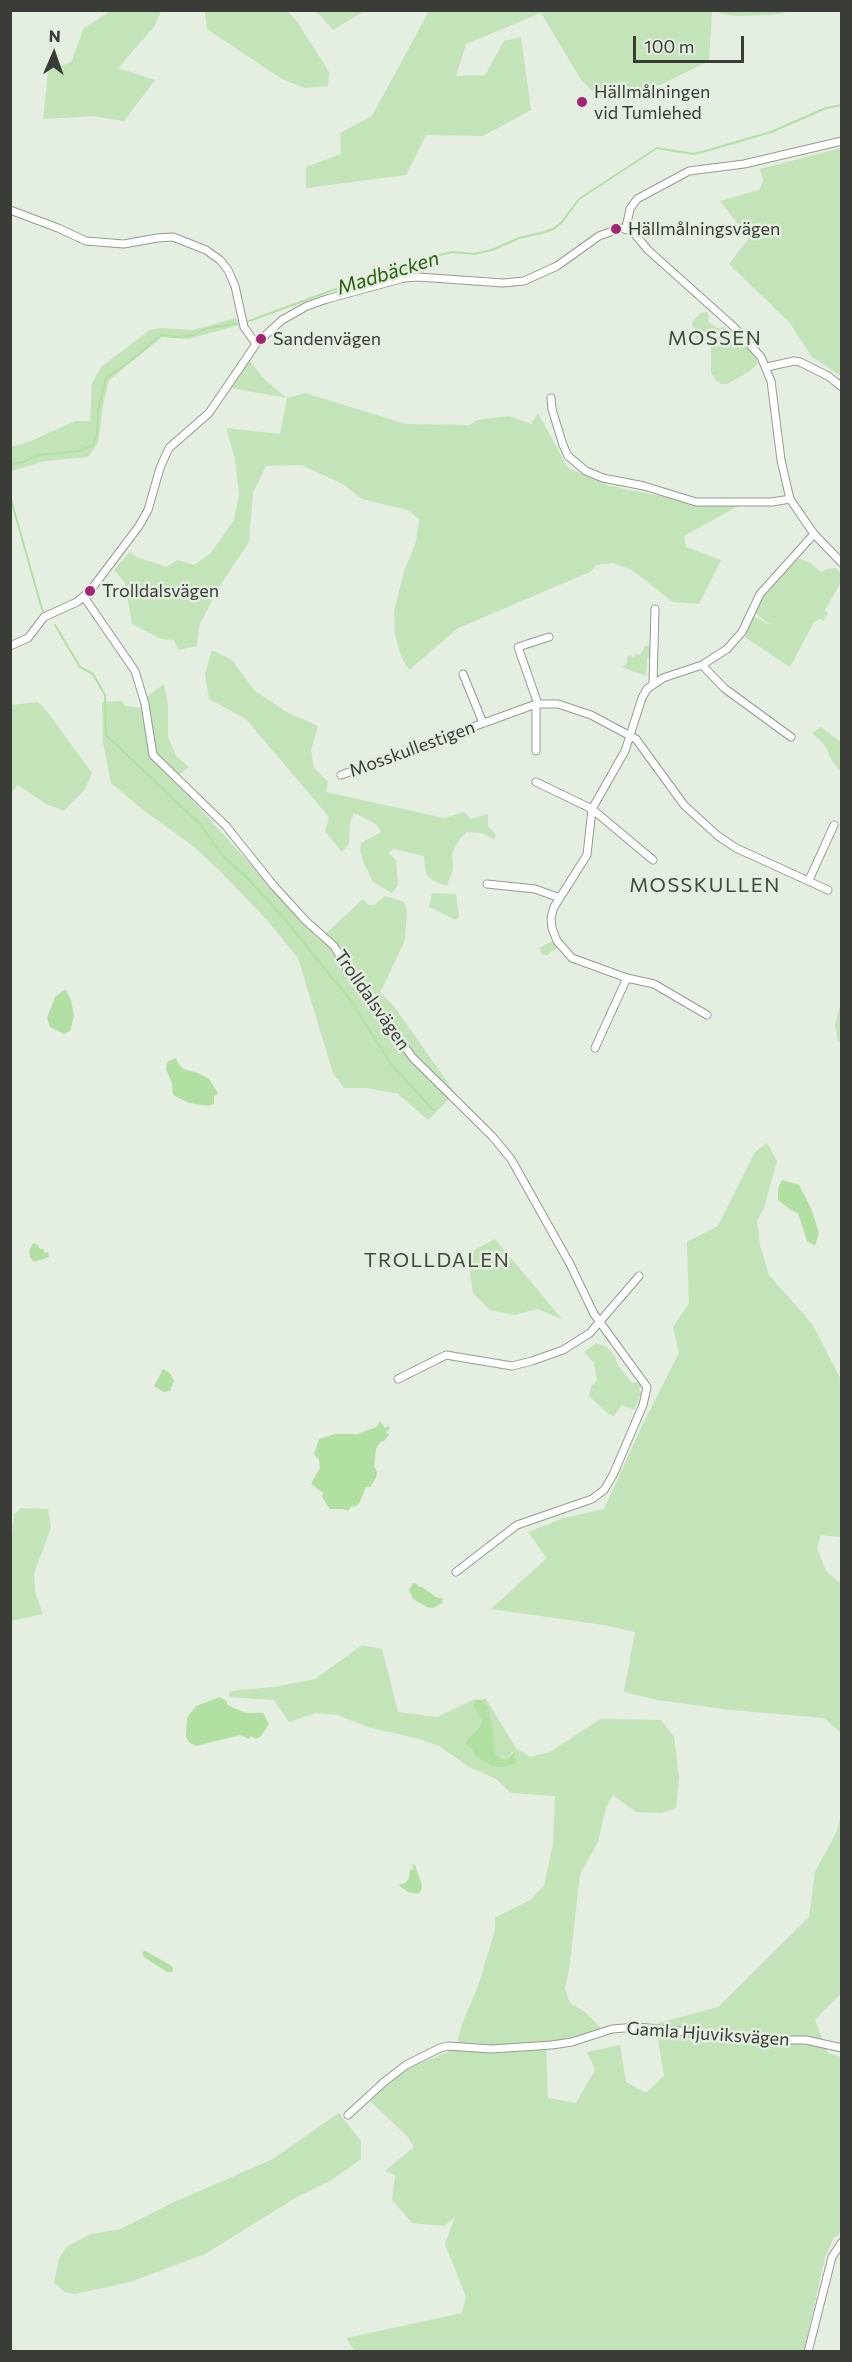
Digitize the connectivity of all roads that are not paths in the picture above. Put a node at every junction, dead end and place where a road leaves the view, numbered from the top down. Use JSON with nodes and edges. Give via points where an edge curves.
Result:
{"nodes":[{"id":1,"x":842,"y":141,"type":"edge"},
{"id":2,"x":10,"y":210,"type":"edge"},
{"id":3,"x":626,"y":228,"type":"junction"},
{"id":4,"x":256,"y":344,"type":"junction"},
{"id":5,"x":767,"y":367,"type":"junction"},
{"id":6,"x":842,"y":387,"type":"edge"},
{"id":7,"x":551,"y":398,"type":"dead end"},
{"id":8,"x":790,"y":499,"type":"junction"},
{"id":9,"x":814,"y":534,"type":"junction"},
{"id":10,"x":842,"y":563,"type":"edge"},
{"id":11,"x":84,"y":597,"type":"junction"},
{"id":12,"x":655,"y":609,"type":"dead end"},
{"id":13,"x":549,"y":637,"type":"dead end"},
{"id":14,"x":10,"y":646,"type":"edge"},
{"id":15,"x":702,"y":665,"type":"junction"},
{"id":16,"x":463,"y":674,"type":"dead end"},
{"id":17,"x":653,"y":684,"type":"junction"},
{"id":18,"x":537,"y":704,"type":"junction"},
{"id":19,"x":483,"y":723,"type":"junction"},
{"id":20,"x":631,"y":737,"type":"junction"},
{"id":21,"x":791,"y":737,"type":"dead end"},
{"id":22,"x":536,"y":751,"type":"dead end"},
{"id":23,"x":341,"y":775,"type":"dead end"},
{"id":24,"x":536,"y":782,"type":"dead end"},
{"id":25,"x":592,"y":809,"type":"junction"},
{"id":26,"x":834,"y":825,"type":"dead end"},
{"id":27,"x":653,"y":860,"type":"dead end"},
{"id":28,"x":809,"y":880,"type":"junction"},
{"id":29,"x":487,"y":884,"type":"dead end"},
{"id":30,"x":828,"y":890,"type":"dead end"},
{"id":31,"x":560,"y":898,"type":"junction"},
{"id":32,"x":627,"y":978,"type":"junction"},
{"id":33,"x":707,"y":1015,"type":"dead end"},
{"id":34,"x":595,"y":1048,"type":"dead end"},
{"id":35,"x":639,"y":1276,"type":"dead end"},
{"id":36,"x":600,"y":1323,"type":"junction"},
{"id":37,"x":398,"y":1379,"type":"dead end"},
{"id":38,"x":456,"y":1572,"type":"dead end"},
{"id":39,"x":842,"y":2048,"type":"edge"},
{"id":40,"x":348,"y":2115,"type":"dead end"},
{"id":41,"x":842,"y":2242,"type":"edge"},
{"id":42,"x":808,"y":2352,"type":"edge"}],
"edges":[{"from":1,"to":3,"type":"street","via":[[754,162],[689,171],[636,200]]},
{"from":2,"to":4,"type":"street","via":[[86,241],[124,244],[164,237],[203,249],[228,270],[244,324]]},
{"from":3,"to":4,"type":"street","via":[[609,231],[557,266],[524,281],[404,278],[327,299],[282,320]]},
{"from":3,"to":5,"type":"street","via":[[733,326]]},
{"from":4,"to":11,"type":"street","via":[[209,413],[169,448],[148,510],[133,537]]},
{"from":5,"to":6,"type":"street","via":[[800,362]]},
{"from":5,"to":8,"type":"street"},
{"from":7,"to":8,"type":"street","via":[[568,456],[586,471],[696,502]]},
{"from":8,"to":9,"type":"street"},
{"from":9,"to":10,"type":"street"},
{"from":9,"to":15,"type":"street","via":[[760,594],[738,638]]},
{"from":11,"to":14,"type":"street","via":[[44,617],[28,638]]},
{"from":11,"to":36,"type":"street","name":"Trolldalsvägen","via":[[135,671],[153,755],[226,826],[274,886],[334,946],[413,1058],[511,1160]]},
{"from":12,"to":17,"type":"street"},
{"from":13,"to":18,"type":"street","via":[[518,647]]},
{"from":15,"to":17,"type":"street"},
{"from":15,"to":21,"type":"street","via":[[724,688]]},
{"from":16,"to":19,"type":"street","name":"Mosskullestigen"},
{"from":17,"to":20,"type":"street","via":[[642,698]]},
{"from":18,"to":19,"type":"street","name":"Mosskullestigen"},
{"from":18,"to":20,"type":"street","name":"Mosskullestigen","via":[[578,709]]},
{"from":18,"to":22,"type":"street"},
{"from":19,"to":23,"type":"street","name":"Mosskullestigen"},
{"from":20,"to":25,"type":"street"},
{"from":20,"to":28,"type":"street","name":"Mosskullestigen","via":[[644,748],[684,805],[712,832],[736,848]]},
{"from":24,"to":25,"type":"street"},
{"from":25,"to":27,"type":"street"},
{"from":25,"to":31,"type":"street","via":[[587,855]]},
{"from":26,"to":28,"type":"street"},
{"from":28,"to":30,"type":"street","name":"Mosskullestigen"},
{"from":29,"to":31,"type":"street","via":[[535,889]]},
{"from":31,"to":32,"type":"street","via":[[551,922],[563,950],[580,961]]},
{"from":32,"to":33,"type":"street","via":[[654,984]]},
{"from":32,"to":34,"type":"street"},
{"from":35,"to":36,"type":"street"},
{"from":36,"to":37,"type":"street","via":[[563,1350],[532,1361],[504,1365],[446,1355]]},
{"from":36,"to":38,"type":"street","name":"Trolldalsvägen","via":[[647,1387],[643,1406],[613,1475],[604,1490],[592,1499],[517,1525]]},
{"from":39,"to":40,"type":"street","name":"Gamla Hjuviksvägen","via":[[806,2040],[638,2027],[612,2029],[552,2045],[491,2049],[448,2046],[406,2065]]},
{"from":41,"to":42,"type":"street","via":[[832,2257]]}]}
